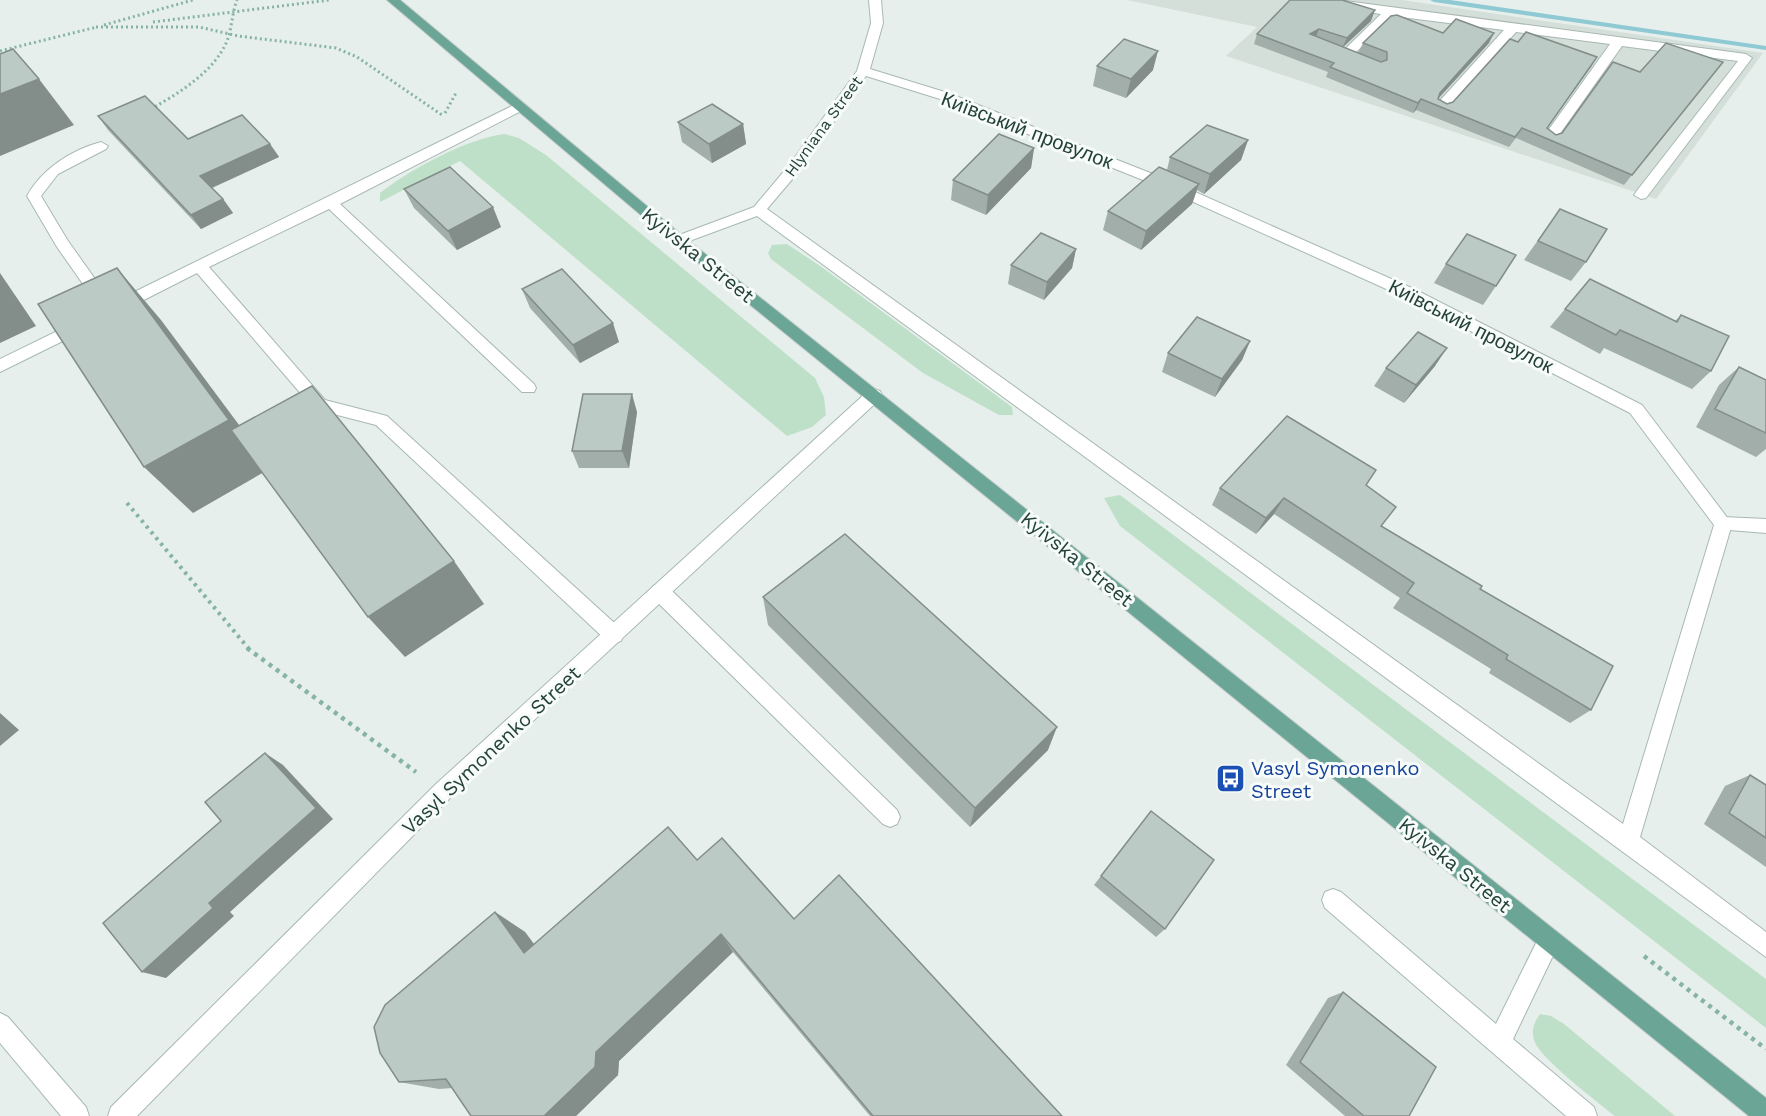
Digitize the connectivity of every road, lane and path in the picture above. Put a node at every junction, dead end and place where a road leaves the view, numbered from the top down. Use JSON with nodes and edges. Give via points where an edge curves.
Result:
{"nodes":[{"id":1,"x":193,"y":0,"type":"edge"},
{"id":2,"x":237,"y":0,"type":"edge"},
{"id":3,"x":329,"y":0,"type":"edge"},
{"id":4,"x":393,"y":0,"type":"edge"},
{"id":5,"x":874,"y":0,"type":"edge"},
{"id":6,"x":1344,"y":0,"type":"edge"},
{"id":7,"x":232,"y":11,"type":"junction"},
{"id":8,"x":1390,"y":12,"type":"junction"},
{"id":9,"x":134,"y":25,"type":"junction"},
{"id":10,"x":96,"y":27,"type":"junction"},
{"id":11,"x":1513,"y":28,"type":"junction"},
{"id":12,"x":230,"y":33,"type":"junction"},
{"id":13,"x":1618,"y":42,"type":"junction"},
{"id":14,"x":0,"y":51,"type":"edge"},
{"id":15,"x":1345,"y":56,"type":"edge"},
{"id":16,"x":863,"y":71,"type":"junction"},
{"id":17,"x":518,"y":107,"type":"junction"},
{"id":18,"x":1442,"y":108,"type":"edge"},
{"id":19,"x":146,"y":111,"type":"edge"},
{"id":20,"x":471,"y":131,"type":"junction"},
{"id":21,"x":1549,"y":139,"type":"edge"},
{"id":22,"x":101,"y":146,"type":"dead end"},
{"id":23,"x":1641,"y":195,"type":"dead end"},
{"id":24,"x":331,"y":203,"type":"junction"},
{"id":25,"x":759,"y":210,"type":"junction"},
{"id":26,"x":679,"y":240,"type":"junction"},
{"id":27,"x":199,"y":266,"type":"junction"},
{"id":28,"x":100,"y":316,"type":"junction"},
{"id":29,"x":0,"y":366,"type":"edge"},
{"id":30,"x":528,"y":388,"type":"dead end"},
{"id":31,"x":874,"y":395,"type":"junction"},
{"id":32,"x":127,"y":502,"type":"dead end"},
{"id":33,"x":1723,"y":524,"type":"junction"},
{"id":34,"x":1766,"y":525,"type":"edge"},
{"id":35,"x":660,"y":592,"type":"junction"},
{"id":36,"x":614,"y":635,"type":"junction"},
{"id":37,"x":443,"y":791,"type":"junction"},
{"id":38,"x":890,"y":817,"type":"dead end"},
{"id":39,"x":1629,"y":841,"type":"junction"},
{"id":40,"x":1333,"y":900,"type":"dead end"},
{"id":41,"x":1550,"y":941,"type":"junction"},
{"id":42,"x":1766,"y":946,"type":"edge"},
{"id":43,"x":1644,"y":956,"type":"dead end"},
{"id":44,"x":0,"y":1025,"type":"edge"},
{"id":45,"x":1499,"y":1043,"type":"junction"},
{"id":46,"x":1766,"y":1049,"type":"edge"},
{"id":47,"x":1766,"y":1114,"type":"edge"},
{"id":48,"x":77,"y":1116,"type":"edge"},
{"id":49,"x":120,"y":1116,"type":"edge"},
{"id":50,"x":1585,"y":1116,"type":"edge"}],
"edges":[{"from":1,"to":10,"type":"path"},
{"from":2,"to":7,"type":"path"},
{"from":3,"to":7,"type":"path"},
{"from":4,"to":17,"type":"main road","name":"Kyivska Street"},
{"from":5,"to":16,"type":"street","name":"Hlyniana Street","via":[[876,23]]},
{"from":6,"to":8,"type":"street","via":[[1352,7]]},
{"from":7,"to":9,"type":"path"},
{"from":7,"to":12,"type":"path"},
{"from":8,"to":11,"type":"street"},
{"from":8,"to":15,"type":"street"},
{"from":9,"to":10,"type":"path"},
{"from":9,"to":12,"type":"path","via":[[199,27]]},
{"from":10,"to":14,"type":"path"},
{"from":11,"to":13,"type":"street"},
{"from":11,"to":18,"type":"street"},
{"from":12,"to":19,"type":"path","via":[[199,78]]},
{"from":12,"to":20,"type":"path","via":[[336,48],[357,57]]},
{"from":13,"to":21,"type":"street"},
{"from":13,"to":23,"type":"street","via":[[1746,58]]},
{"from":16,"to":25,"type":"street","name":"Hlyniana Street","via":[[795,167]]},
{"from":16,"to":33,"type":"street","name":"Київський провулок","via":[[944,96],[1163,183],[1409,293],[1636,409]]},
{"from":17,"to":20,"type":"street"},
{"from":17,"to":26,"type":"main road","name":"Kyivska Street"},
{"from":20,"to":24,"type":"street"},
{"from":22,"to":28,"type":"street","via":[[60,166],[40,182],[34,196]]},
{"from":24,"to":27,"type":"street"},
{"from":24,"to":30,"type":"street"},
{"from":25,"to":26,"type":"street"},
{"from":25,"to":39,"type":"street"},
{"from":26,"to":31,"type":"main road","name":"Kyivska Street"},
{"from":27,"to":28,"type":"street"},
{"from":27,"to":36,"type":"street","via":[[320,405],[381,420]]},
{"from":28,"to":29,"type":"street"},
{"from":31,"to":35,"type":"street","name":"Vasyl Symonenko Street"},
{"from":31,"to":41,"type":"main road","name":"Kyivska Street"},
{"from":32,"to":37,"type":"path","via":[[244,645]]},
{"from":33,"to":34,"type":"street"},
{"from":33,"to":39,"type":"street"},
{"from":35,"to":36,"type":"street","name":"Vasyl Symonenko Street"},
{"from":35,"to":38,"type":"street"},
{"from":36,"to":37,"type":"street","name":"Vasyl Symonenko Street"},
{"from":37,"to":49,"type":"street","name":"Vasyl Symonenko Street"},
{"from":39,"to":42,"type":"street"},
{"from":40,"to":45,"type":"street"},
{"from":41,"to":45,"type":"street"},
{"from":41,"to":47,"type":"main road","name":"Kyivska Street"},
{"from":43,"to":46,"type":"path"},
{"from":44,"to":48,"type":"street"},
{"from":45,"to":50,"type":"street"}]}
